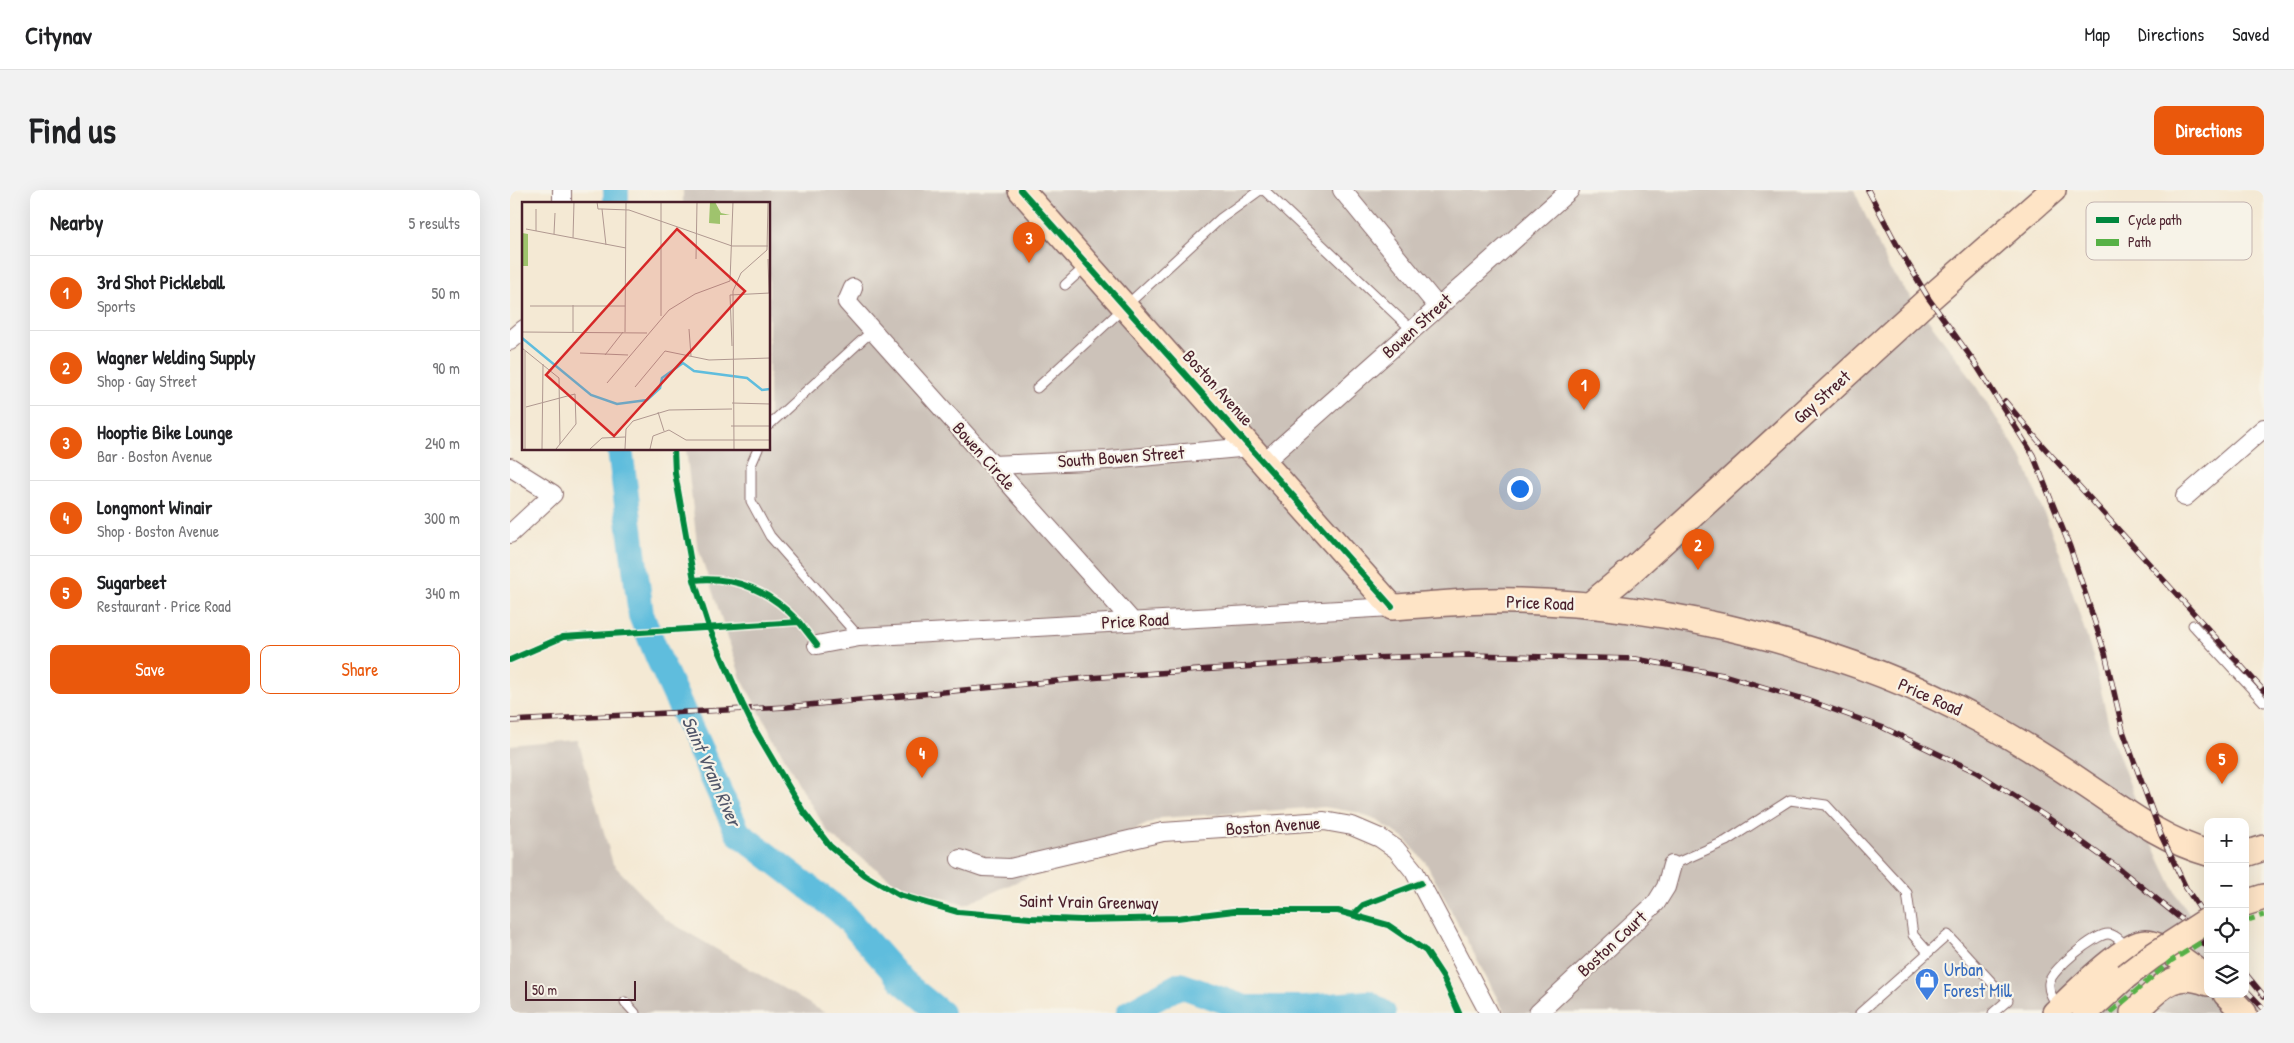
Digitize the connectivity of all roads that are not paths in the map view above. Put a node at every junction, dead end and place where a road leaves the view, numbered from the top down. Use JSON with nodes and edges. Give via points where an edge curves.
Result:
{"nodes":[{"id":1,"x":1021,"y":190,"type":"edge"},
{"id":2,"x":1260,"y":190,"type":"edge"},
{"id":3,"x":1264,"y":190,"type":"edge"},
{"id":4,"x":1342,"y":190,"type":"edge"},
{"id":5,"x":1570,"y":190,"type":"edge"},
{"id":6,"x":2053,"y":190,"type":"edge"},
{"id":7,"x":1087,"y":264,"type":"junction"},
{"id":8,"x":1065,"y":285,"type":"dead end"},
{"id":9,"x":853,"y":288,"type":"dead end"},
{"id":10,"x":1438,"y":306,"type":"junction"},
{"id":11,"x":1125,"y":307,"type":"junction"},
{"id":12,"x":1412,"y":330,"type":"junction"},
{"id":13,"x":522,"y":331,"type":"edge"},
{"id":14,"x":872,"y":331,"type":"junction"},
{"id":15,"x":510,"y":342,"type":"edge"},
{"id":16,"x":1037,"y":388,"type":"dead end"},
{"id":17,"x":770,"y":425,"type":"edge"},
{"id":18,"x":2264,"y":428,"type":"edge"},
{"id":19,"x":758,"y":450,"type":"edge"},
{"id":20,"x":1257,"y":454,"type":"junction"},
{"id":21,"x":992,"y":465,"type":"junction"},
{"id":22,"x":510,"y":467,"type":"edge"},
{"id":23,"x":2185,"y":497,"type":"dead end"},
{"id":24,"x":510,"y":534,"type":"edge"},
{"id":25,"x":1590,"y":605,"type":"junction"},
{"id":26,"x":1392,"y":608,"type":"junction"},
{"id":27,"x":1132,"y":621,"type":"junction"},
{"id":28,"x":2193,"y":625,"type":"dead end"},
{"id":29,"x":859,"y":637,"type":"junction"},
{"id":30,"x":817,"y":645,"type":"dead end"},
{"id":31,"x":2264,"y":702,"type":"edge"},
{"id":32,"x":2204,"y":852,"type":"edge"},
{"id":33,"x":960,"y":859,"type":"dead end"},
{"id":34,"x":1672,"y":865,"type":"joint"},
{"id":35,"x":2264,"y":897,"type":"edge"},
{"id":36,"x":2249,"y":902,"type":"edge"},
{"id":37,"x":2204,"y":923,"type":"edge"},
{"id":38,"x":1928,"y":952,"type":"junction"},
{"id":39,"x":2204,"y":976,"type":"edge"},
{"id":40,"x":2204,"y":982,"type":"edge"},
{"id":41,"x":625,"y":1002,"type":"dead end"},
{"id":42,"x":2002,"y":1006,"type":"junction"},
{"id":43,"x":2057,"y":1011,"type":"edge"},
{"id":44,"x":635,"y":1013,"type":"edge"},
{"id":45,"x":1489,"y":1013,"type":"edge"},
{"id":46,"x":1538,"y":1013,"type":"edge"},
{"id":47,"x":1860,"y":1013,"type":"edge"},
{"id":48,"x":1994,"y":1013,"type":"edge"},
{"id":49,"x":2008,"y":1013,"type":"edge"},
{"id":50,"x":2085,"y":1013,"type":"edge"},
{"id":51,"x":2133,"y":1013,"type":"edge"}],
"edges":[{"from":1,"to":7,"type":"street","name":"Boston Avenue"},
{"from":2,"to":11,"type":"lane","via":[[1220,219]]},
{"from":3,"to":12,"type":"lane"},
{"from":4,"to":10,"type":"street"},
{"from":5,"to":10,"type":"street","name":"Bowen Street"},
{"from":6,"to":25,"type":"street","name":"Gay Street","via":[[1991,240],[1630,572]]},
{"from":7,"to":8,"type":"lane"},
{"from":7,"to":11,"type":"street","name":"Boston Avenue"},
{"from":9,"to":14,"type":"street","name":"Bowen Circle","via":[[847,302]]},
{"from":10,"to":12,"type":"street","name":"Bowen Street"},
{"from":11,"to":16,"type":"lane"},
{"from":11,"to":20,"type":"street","name":"Boston Avenue"},
{"from":12,"to":20,"type":"street","name":"Bowen Street"},
{"from":13,"to":15,"type":"street"},
{"from":14,"to":17,"type":"lane"},
{"from":14,"to":21,"type":"street","name":"Bowen Circle"},
{"from":18,"to":23,"type":"street"},
{"from":19,"to":29,"type":"lane","via":[[751,465],[751,501],[770,536]]},
{"from":20,"to":21,"type":"street","name":"South Bowen Street"},
{"from":20,"to":26,"type":"street","name":"Boston Avenue"},
{"from":21,"to":27,"type":"street","name":"Bowen Circle"},
{"from":22,"to":24,"type":"street","via":[[553,494]]},
{"from":25,"to":26,"type":"street","name":"Price Road","via":[[1516,600]]},
{"from":25,"to":32,"type":"street","name":"Price Road","via":[[1679,617],[1767,637],[1853,665],[1937,698],[2046,758],[2161,835]]},
{"from":26,"to":27,"type":"street","name":"Price Road"},
{"from":27,"to":29,"type":"street","name":"Price Road"},
{"from":28,"to":31,"type":"lane"},
{"from":29,"to":30,"type":"street","name":"Price Road"},
{"from":33,"to":45,"type":"street","name":"Boston Avenue","via":[[982,866],[1010,868],[1163,832],[1324,821],[1352,826],[1396,849],[1414,871]]},
{"from":34,"to":38,"type":"lane","via":[[1726,841],[1790,800],[1826,805],[1907,893],[1914,935]]},
{"from":34,"to":46,"type":"street","name":"Boston Court","via":[[1666,887],[1656,903]]},
{"from":35,"to":36,"type":"street"},
{"from":37,"to":50,"type":"street","bridge":true,"via":[[2151,957]]},
{"from":38,"to":42,"type":"lane","via":[[1948,935],[2008,1000]]},
{"from":38,"to":47,"type":"lane"},
{"from":39,"to":43,"type":"street","via":[[2159,946],[2136,944],[2120,954]]},
{"from":40,"to":51,"type":"street","via":[[2173,979]]},
{"from":41,"to":44,"type":"lane"},
{"from":42,"to":48,"type":"lane"},
{"from":42,"to":49,"type":"lane"}]}
